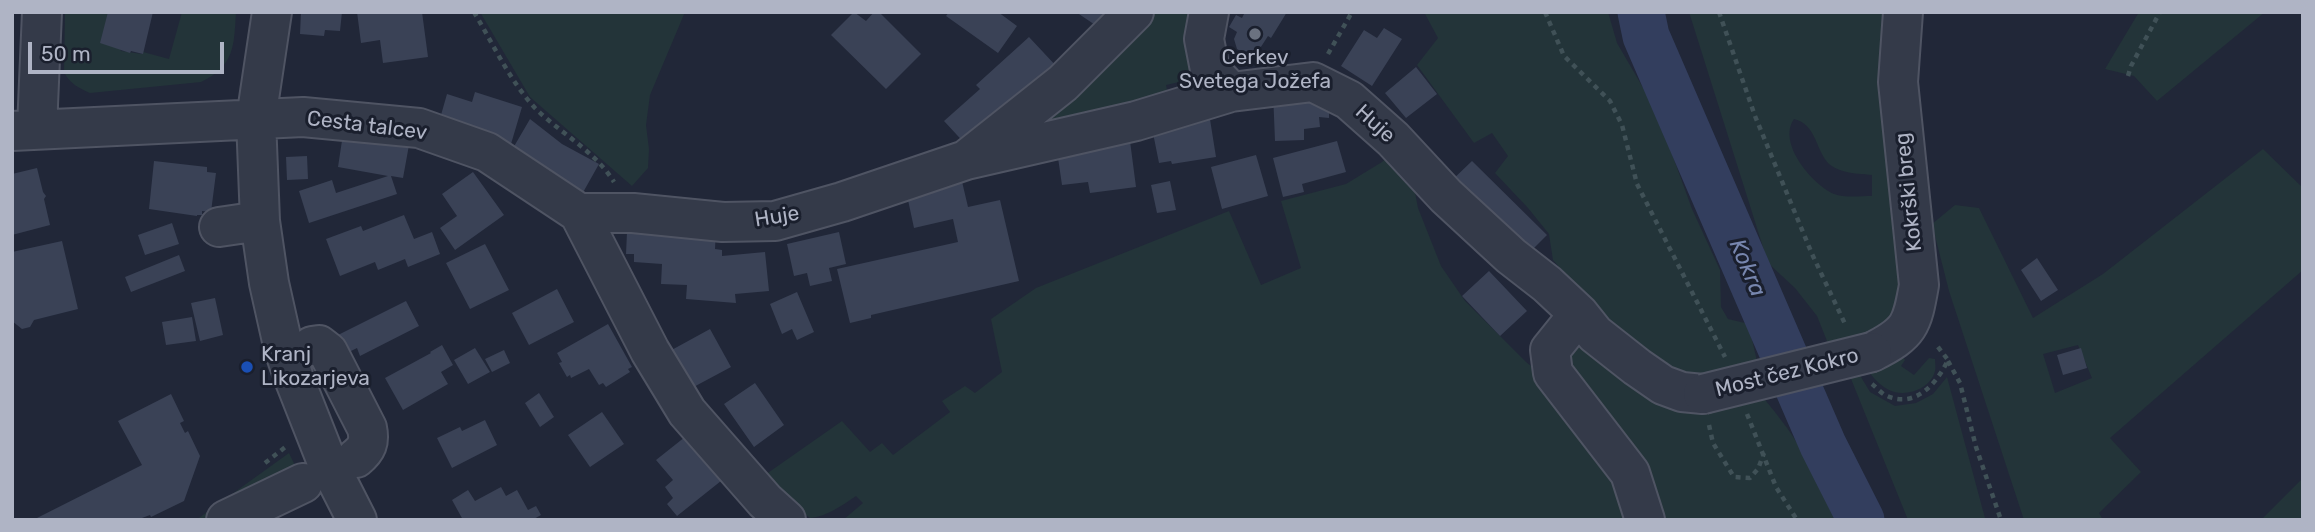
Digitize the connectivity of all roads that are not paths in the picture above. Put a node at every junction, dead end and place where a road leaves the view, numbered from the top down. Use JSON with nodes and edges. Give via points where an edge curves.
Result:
{"nodes":[{"id":1,"x":42,"y":12,"type":"edge"},
{"id":2,"x":271,"y":12,"type":"edge"},
{"id":3,"x":1134,"y":12,"type":"edge"},
{"id":4,"x":1209,"y":12,"type":"edge"},
{"id":5,"x":1903,"y":12,"type":"edge"},
{"id":6,"x":1231,"y":92,"type":"junction"},
{"id":7,"x":256,"y":119,"type":"junction"},
{"id":8,"x":25,"y":129,"type":"edge"},
{"id":9,"x":966,"y":160,"type":"junction"},
{"id":10,"x":579,"y":213,"type":"junction"},
{"id":11,"x":260,"y":221,"type":"junction"},
{"id":12,"x":219,"y":227,"type":"dead end"},
{"id":13,"x":1579,"y":314,"type":"junction"},
{"id":14,"x":312,"y":346,"type":"dead end"},
{"id":15,"x":1862,"y":353,"type":"joint"},
{"id":16,"x":1703,"y":394,"type":"joint"},
{"id":17,"x":356,"y":458,"type":"dead end"},
{"id":18,"x":303,"y":483,"type":"dead end"},
{"id":19,"x":226,"y":520,"type":"edge"},
{"id":20,"x":357,"y":520,"type":"edge"},
{"id":21,"x":786,"y":520,"type":"edge"},
{"id":22,"x":1645,"y":520,"type":"edge"}],
"edges":[{"from":1,"to":8,"type":"street"},
{"from":2,"to":7,"type":"street"},
{"from":3,"to":9,"type":"street","name":"Huje","via":[[1063,83]]},
{"from":4,"to":6,"type":"street","via":[[1204,39],[1210,70]]},
{"from":5,"to":15,"type":"street","name":"Kokrški breg","via":[[1898,82],[1919,285],[1908,328],[1893,342]]},
{"from":6,"to":9,"type":"street","name":"Huje","via":[[1136,121]]},
{"from":6,"to":13,"type":"street","name":"Huje","via":[[1312,82],[1349,100]]},
{"from":7,"to":8,"type":"street","name":"Cesta talcev"},
{"from":7,"to":10,"type":"street","name":"Cesta talcev","via":[[303,117],[419,128],[487,152]]},
{"from":7,"to":11,"type":"street"},
{"from":9,"to":10,"type":"street","name":"Huje","via":[[775,221]]},
{"from":10,"to":21,"type":"street","name":"Cesta talcev","via":[[687,412]]},
{"from":11,"to":12,"type":"street"},
{"from":11,"to":20,"type":"street","via":[[284,350],[321,446]]},
{"from":13,"to":16,"type":"street","name":"Huje","via":[[1595,334],[1663,385]]},
{"from":13,"to":22,"type":"street","via":[[1550,350],[1553,373],[1630,473]]},
{"from":14,"to":17,"type":"street","via":[[328,352],[367,428],[365,450]]},
{"from":15,"to":16,"type":"street","name":"Most čez Kokro","bridge":true},
{"from":18,"to":19,"type":"street"}]}
